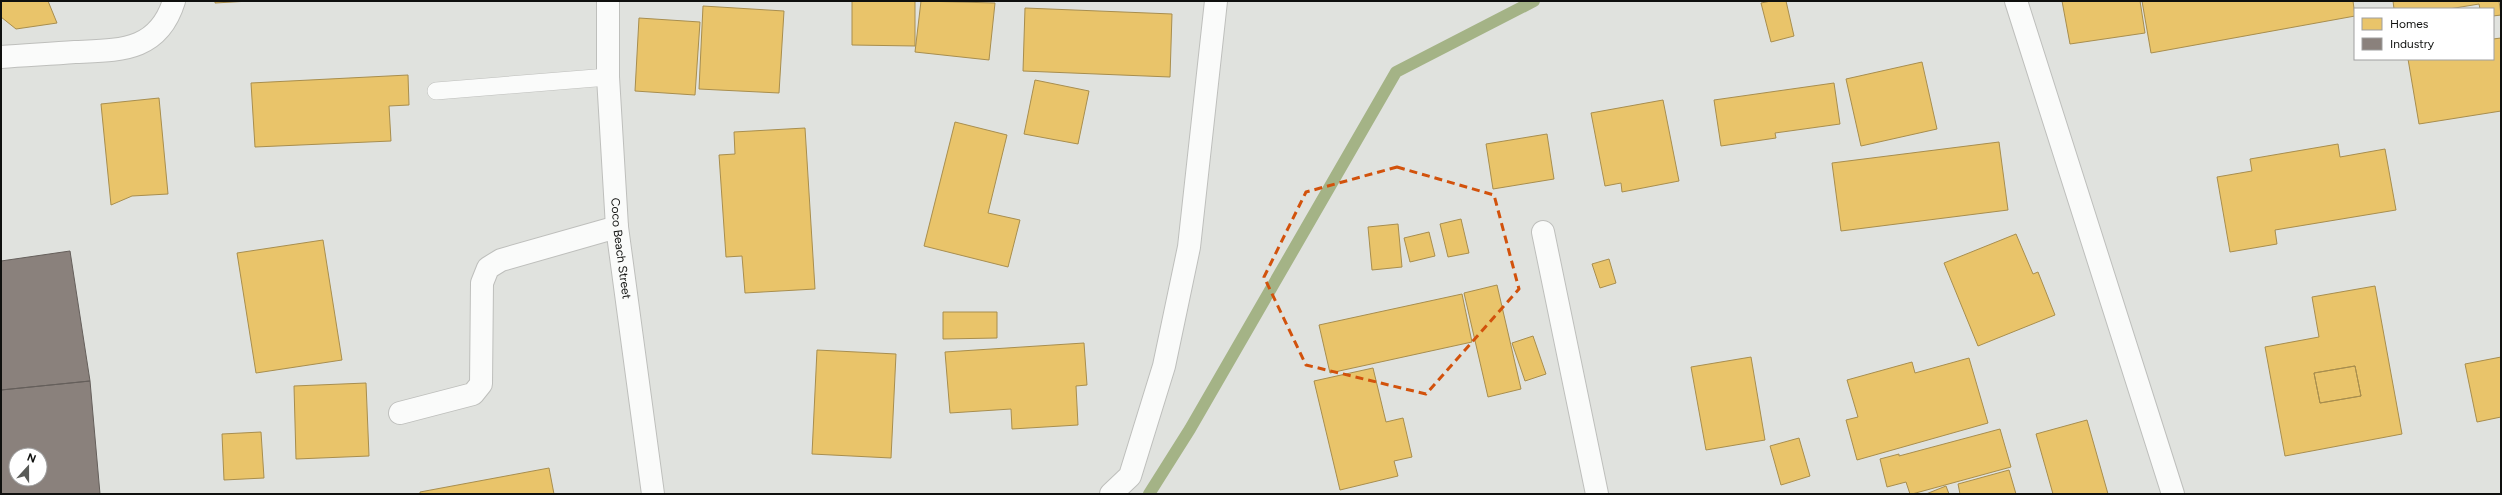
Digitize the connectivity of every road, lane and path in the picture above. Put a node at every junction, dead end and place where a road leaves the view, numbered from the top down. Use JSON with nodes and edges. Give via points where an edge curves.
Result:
{"nodes":[{"id":1,"x":174,"y":1,"type":"edge"},
{"id":2,"x":608,"y":1,"type":"edge"},
{"id":3,"x":1216,"y":1,"type":"edge"},
{"id":4,"x":2016,"y":1,"type":"edge"},
{"id":5,"x":1,"y":57,"type":"edge"},
{"id":6,"x":608,"y":77,"type":"junction"},
{"id":7,"x":436,"y":91,"type":"dead end"},
{"id":8,"x":617,"y":227,"type":"junction"},
{"id":9,"x":1543,"y":232,"type":"dead end"},
{"id":10,"x":400,"y":413,"type":"dead end"},
{"id":11,"x":653,"y":494,"type":"edge"},
{"id":12,"x":1111,"y":494,"type":"edge"},
{"id":13,"x":1597,"y":494,"type":"edge"},
{"id":14,"x":2173,"y":494,"type":"edge"}],
"edges":[{"from":1,"to":5,"type":"street","via":[[168,20],[150,37],[125,49]]},
{"from":2,"to":6,"type":"street","name":"Coco Beach Street"},
{"from":3,"to":12,"type":"street","via":[[1189,247],[1166,359],[1130,476]]},
{"from":4,"to":14,"type":"street"},
{"from":6,"to":7,"type":"lane"},
{"from":6,"to":8,"type":"street","name":"Coco Beach Street"},
{"from":8,"to":10,"type":"street","via":[[501,260],[488,268],[482,283],[481,384],[473,394]]},
{"from":8,"to":11,"type":"street","name":"Coco Beach Street"},
{"from":9,"to":13,"type":"street"}]}
